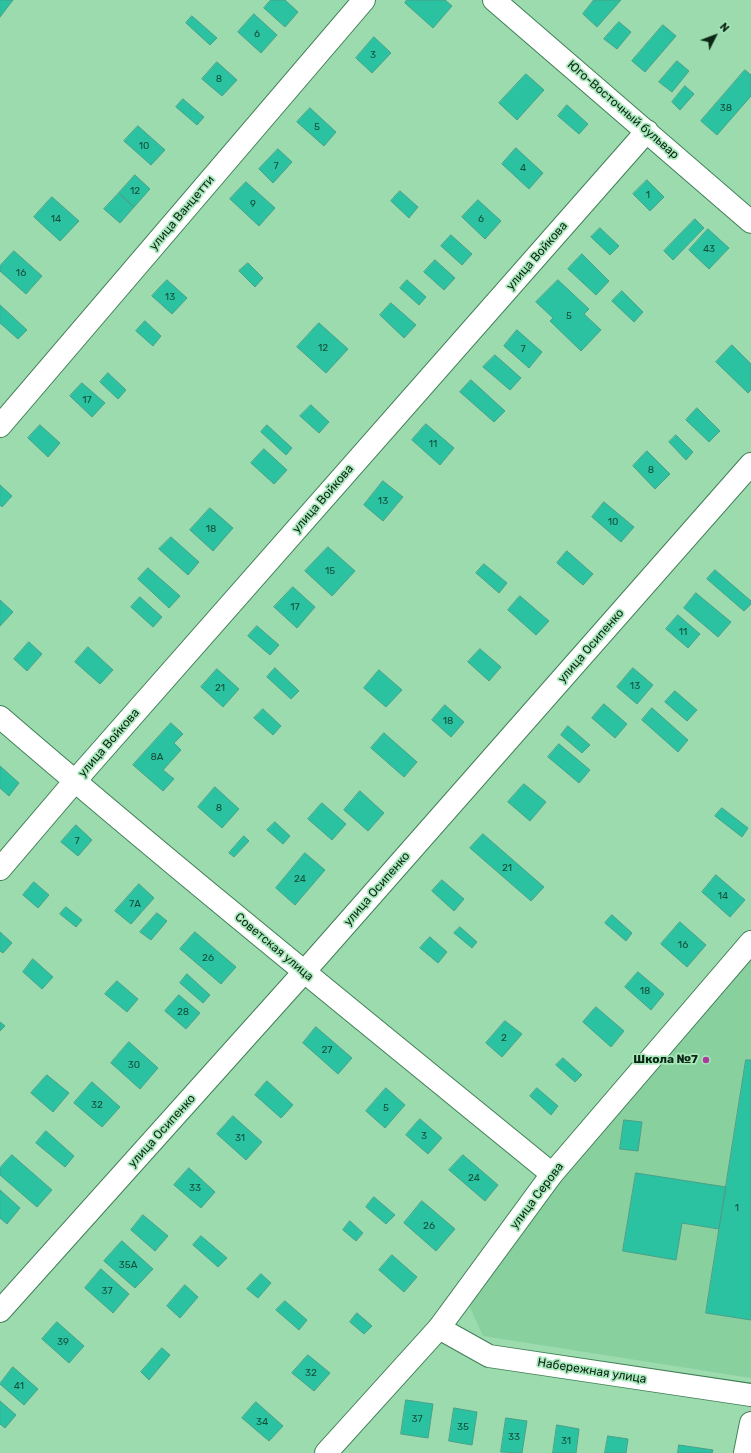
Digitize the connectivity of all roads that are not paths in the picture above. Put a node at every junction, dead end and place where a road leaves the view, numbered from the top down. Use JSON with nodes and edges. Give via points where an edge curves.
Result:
{"nodes":[{"id":1,"x":364,"y":0,"type":"edge"},
{"id":2,"x":494,"y":0,"type":"edge"},
{"id":3,"x":647,"y":131,"type":"junction"},
{"id":4,"x":751,"y":222,"type":"edge"},
{"id":5,"x":0,"y":426,"type":"edge"},
{"id":6,"x":751,"y":464,"type":"edge"},
{"id":7,"x":0,"y":717,"type":"edge"},
{"id":8,"x":75,"y":782,"type":"junction"},
{"id":9,"x":0,"y":869,"type":"edge"},
{"id":10,"x":751,"y":942,"type":"edge"},
{"id":11,"x":304,"y":972,"type":"junction"},
{"id":12,"x":552,"y":1174,"type":"junction"},
{"id":13,"x":0,"y":1311,"type":"edge"},
{"id":14,"x":439,"y":1328,"type":"junction"},
{"id":15,"x":751,"y":1395,"type":"edge"},
{"id":16,"x":751,"y":1423,"type":"edge"},
{"id":17,"x":326,"y":1453,"type":"edge"},
{"id":18,"x":745,"y":1453,"type":"edge"}],
"edges":[{"from":1,"to":5,"type":"street","name":"улица Ванцетти"},
{"from":2,"to":3,"type":"street","name":"Юго-Восточный бульвар"},
{"from":3,"to":4,"type":"street","name":"Юго-Восточный бульвар"},
{"from":3,"to":8,"type":"street","name":"улица Войкова"},
{"from":6,"to":11,"type":"street","name":"улица Осипенко"},
{"from":7,"to":8,"type":"street","name":"Советская улица"},
{"from":8,"to":9,"type":"street","name":"улица Войкова"},
{"from":8,"to":11,"type":"street","name":"Советская улица"},
{"from":10,"to":12,"type":"street","name":"улица Серова"},
{"from":11,"to":12,"type":"street","name":"Советская улица"},
{"from":11,"to":13,"type":"street","name":"улица Осипенко"},
{"from":12,"to":14,"type":"street","name":"улица Серова"},
{"from":14,"to":15,"type":"street","name":"Набережная улица","via":[[490,1356]]},
{"from":14,"to":17,"type":"street","name":"улица Серова"},
{"from":16,"to":18,"type":"street"}]}
